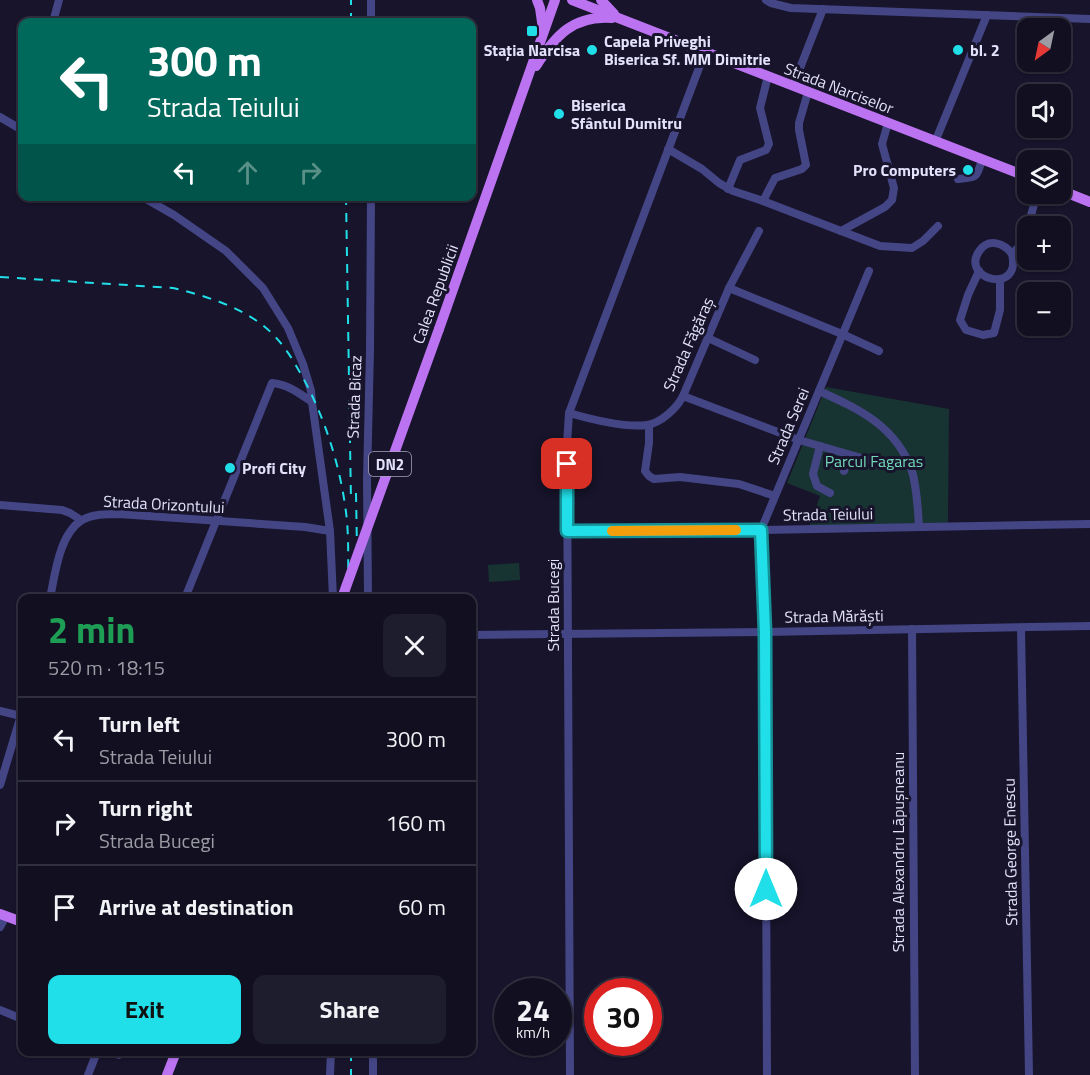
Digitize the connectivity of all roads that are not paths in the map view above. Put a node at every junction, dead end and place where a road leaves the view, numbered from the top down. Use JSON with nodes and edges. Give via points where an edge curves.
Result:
{"nodes":[{"id":1,"x":59,"y":0,"type":"edge"},
{"id":2,"x":371,"y":0,"type":"edge"},
{"id":3,"x":537,"y":0,"type":"edge"},
{"id":4,"x":555,"y":0,"type":"edge"},
{"id":5,"x":572,"y":0,"type":"edge"},
{"id":6,"x":601,"y":0,"type":"edge"},
{"id":7,"x":766,"y":0,"type":"edge"},
{"id":8,"x":823,"y":9,"type":"junction"},
{"id":9,"x":987,"y":15,"type":"junction"},
{"id":10,"x":54,"y":18,"type":"edge"},
{"id":11,"x":371,"y":18,"type":"edge"},
{"id":12,"x":621,"y":19,"type":"junction"},
{"id":13,"x":1090,"y":19,"type":"edge"},
{"id":14,"x":544,"y":33,"type":"junction"},
{"id":15,"x":705,"y":52,"type":"junction"},
{"id":16,"x":768,"y":76,"type":"junction"},
{"id":17,"x":525,"y":84,"type":"junction"},
{"id":18,"x":792,"y":86,"type":"junction"},
{"id":19,"x":808,"y":92,"type":"junction"},
{"id":20,"x":0,"y":117,"type":"edge"},
{"id":21,"x":888,"y":123,"type":"junction"},
{"id":22,"x":18,"y":128,"type":"edge"},
{"id":23,"x":935,"y":142,"type":"junction"},
{"id":24,"x":668,"y":150,"type":"junction"},
{"id":25,"x":982,"y":160,"type":"junction"},
{"id":26,"x":1017,"y":173,"type":"edge"},
{"id":27,"x":958,"y":179,"type":"dead end"},
{"id":28,"x":728,"y":189,"type":"junction"},
{"id":29,"x":1071,"y":194,"type":"edge"},
{"id":30,"x":150,"y":201,"type":"edge"},
{"id":31,"x":371,"y":201,"type":"edge"},
{"id":32,"x":763,"y":201,"type":"junction"},
{"id":33,"x":1090,"y":202,"type":"edge"},
{"id":34,"x":938,"y":226,"type":"dead end"},
{"id":35,"x":759,"y":231,"type":"dead end"},
{"id":36,"x":841,"y":231,"type":"junction"},
{"id":37,"x":1017,"y":249,"type":"edge"},
{"id":38,"x":1012,"y":254,"type":"junction"},
{"id":39,"x":869,"y":271,"type":"dead end"},
{"id":40,"x":979,"y":271,"type":"junction"},
{"id":41,"x":1000,"y":279,"type":"junction"},
{"id":42,"x":729,"y":288,"type":"junction"},
{"id":43,"x":842,"y":334,"type":"junction"},
{"id":44,"x":708,"y":338,"type":"junction"},
{"id":45,"x":879,"y":351,"type":"dead end"},
{"id":46,"x":755,"y":360,"type":"dead end"},
{"id":47,"x":819,"y":391,"type":"junction"},
{"id":48,"x":683,"y":396,"type":"junction"},
{"id":49,"x":312,"y":402,"type":"junction"},
{"id":50,"x":569,"y":414,"type":"junction"},
{"id":51,"x":649,"y":425,"type":"junction"},
{"id":52,"x":799,"y":440,"type":"junction"},
{"id":53,"x":820,"y":446,"type":"junction"},
{"id":54,"x":849,"y":455,"type":"junction"},
{"id":55,"x":908,"y":463,"type":"junction"},
{"id":56,"x":844,"y":471,"type":"dead end"},
{"id":57,"x":830,"y":493,"type":"dead end"},
{"id":58,"x":775,"y":496,"type":"junction"},
{"id":59,"x":0,"y":505,"type":"edge"},
{"id":60,"x":81,"y":520,"type":"junction"},
{"id":61,"x":215,"y":521,"type":"junction"},
{"id":62,"x":1090,"y":524,"type":"edge"},
{"id":63,"x":919,"y":527,"type":"junction"},
{"id":64,"x":761,"y":530,"type":"junction"},
{"id":65,"x":330,"y":531,"type":"junction"},
{"id":66,"x":567,"y":531,"type":"junction"},
{"id":67,"x":51,"y":594,"type":"edge"},
{"id":68,"x":187,"y":594,"type":"edge"},
{"id":69,"x":333,"y":594,"type":"edge"},
{"id":70,"x":343,"y":594,"type":"edge"},
{"id":71,"x":368,"y":594,"type":"edge"},
{"id":72,"x":1090,"y":626,"type":"edge"},
{"id":73,"x":1021,"y":628,"type":"junction"},
{"id":74,"x":912,"y":629,"type":"junction"},
{"id":75,"x":765,"y":632,"type":"junction"},
{"id":76,"x":568,"y":633,"type":"junction"},
{"id":77,"x":476,"y":635,"type":"edge"},
{"id":78,"x":0,"y":711,"type":"edge"},
{"id":79,"x":18,"y":713,"type":"edge"},
{"id":80,"x":18,"y":727,"type":"edge"},
{"id":81,"x":0,"y":784,"type":"edge"},
{"id":82,"x":3,"y":915,"type":"edge"},
{"id":83,"x":18,"y":921,"type":"edge"},
{"id":84,"x":0,"y":927,"type":"edge"},
{"id":85,"x":0,"y":1010,"type":"edge"},
{"id":86,"x":18,"y":1017,"type":"edge"},
{"id":87,"x":95,"y":1056,"type":"edge"},
{"id":88,"x":174,"y":1056,"type":"edge"},
{"id":89,"x":332,"y":1056,"type":"edge"},
{"id":90,"x":373,"y":1056,"type":"edge"},
{"id":91,"x":88,"y":1075,"type":"edge"},
{"id":92,"x":167,"y":1075,"type":"edge"},
{"id":93,"x":330,"y":1075,"type":"edge"},
{"id":94,"x":373,"y":1075,"type":"edge"},
{"id":95,"x":570,"y":1075,"type":"edge"},
{"id":96,"x":767,"y":1075,"type":"edge"},
{"id":97,"x":915,"y":1075,"type":"edge"},
{"id":98,"x":1029,"y":1075,"type":"edge"}],
"edges":[{"from":1,"to":10,"type":"street"},
{"from":2,"to":11,"type":"street"},
{"from":3,"to":14,"type":"main road"},
{"from":4,"to":14,"type":"main road","name":"Calea Republicii","number":"DN2"},
{"from":5,"to":12,"type":"main road","name":"Strada Narciselor"},
{"from":6,"to":12,"type":"main road"},
{"from":7,"to":8,"type":"street","via":[[791,8]]},
{"from":8,"to":9,"type":"street"},
{"from":8,"to":18,"type":"street"},
{"from":9,"to":13,"type":"street"},
{"from":9,"to":23,"type":"street"},
{"from":12,"to":15,"type":"main road","name":"Strada Narciselor"},
{"from":12,"to":17,"type":"main road","via":[[594,19],[563,31]]},
{"from":14,"to":17,"type":"main road","name":"Calea Republicii","number":"DN2"},
{"from":15,"to":16,"type":"main road","name":"Strada Narciselor"},
{"from":15,"to":24,"type":"street","name":"Strada Bucegi"},
{"from":16,"to":18,"type":"main road","name":"Strada Narciselor"},
{"from":16,"to":28,"type":"street","via":[[760,108],[769,144],[766,150],[740,160]]},
{"from":17,"to":70,"type":"main road","name":"Calea Republicii","number":"DN2","bridge":true},
{"from":18,"to":19,"type":"main road","name":"Strada Narciselor"},
{"from":19,"to":21,"type":"main road","name":"Strada Narciselor"},
{"from":19,"to":32,"type":"street","via":[[798,130],[806,165],[775,178]]},
{"from":20,"to":22,"type":"street"},
{"from":21,"to":23,"type":"main road","name":"Strada Narciselor"},
{"from":21,"to":36,"type":"street","via":[[882,144],[894,188],[892,200]]},
{"from":23,"to":25,"type":"main road","name":"Strada Narciselor"},
{"from":24,"to":28,"type":"street"},
{"from":24,"to":50,"type":"street","name":"Strada Bucegi"},
{"from":25,"to":26,"type":"main road","name":"Strada Narciselor"},
{"from":25,"to":27,"type":"street","via":[[974,178]]},
{"from":28,"to":32,"type":"street"},
{"from":29,"to":33,"type":"main road"},
{"from":30,"to":49,"type":"street","via":[[226,251],[263,288],[288,328],[303,364]]},
{"from":31,"to":71,"type":"street","name":"Strada Bicaz"},
{"from":32,"to":36,"type":"street"},
{"from":34,"to":36,"type":"street","via":[[912,248],[880,246]]},
{"from":35,"to":42,"type":"street","name":"Strada Făgăraș"},
{"from":37,"to":38,"type":"street"},
{"from":38,"to":40,"type":"street","via":[[1004,245],[986,245],[978,254]]},
{"from":38,"to":41,"type":"street","via":[[1010,272]]},
{"from":39,"to":43,"type":"street"},
{"from":40,"to":41,"type":"street","via":[[988,279]]},
{"from":40,"to":41,"type":"street","via":[[960,320],[966,330],[983,335],[994,333],[1000,310]]},
{"from":42,"to":43,"type":"street","name":"Strada Făgăraș"},
{"from":42,"to":44,"type":"street","name":"Strada Făgăraș"},
{"from":43,"to":45,"type":"street","name":"Strada Făgăraș"},
{"from":43,"to":47,"type":"street","name":"Strada Serei"},
{"from":44,"to":46,"type":"street"},
{"from":44,"to":48,"type":"street","name":"Strada Făgăraș"},
{"from":47,"to":52,"type":"street","name":"Strada Serei"},
{"from":47,"to":55,"type":"street","via":[[883,426]]},
{"from":48,"to":51,"type":"street","name":"Strada Făgăraș","via":[[673,410]]},
{"from":48,"to":52,"type":"street"},
{"from":49,"to":61,"type":"street","via":[[281,383],[272,383]]},
{"from":49,"to":65,"type":"street"},
{"from":50,"to":51,"type":"street"},
{"from":50,"to":66,"type":"street","name":"Strada Bucegi"},
{"from":51,"to":58,"type":"street","via":[[645,471],[654,479],[680,477],[739,484]]},
{"from":52,"to":53,"type":"street"},
{"from":52,"to":58,"type":"street","name":"Strada Serei"},
{"from":53,"to":54,"type":"street"},
{"from":53,"to":57,"type":"street","via":[[813,474],[818,486]]},
{"from":54,"to":55,"type":"street","via":[[892,467]]},
{"from":54,"to":56,"type":"street"},
{"from":55,"to":63,"type":"street","via":[[915,486]]},
{"from":58,"to":64,"type":"street","name":"Strada Serei"},
{"from":59,"to":60,"type":"street","name":"Strada Orizontului","via":[[62,510]]},
{"from":60,"to":61,"type":"street","name":"Strada Orizontului","via":[[119,514]]},
{"from":60,"to":67,"type":"street","via":[[66,539]]},
{"from":61,"to":65,"type":"street","name":"Strada Orizontului"},
{"from":61,"to":68,"type":"street"},
{"from":62,"to":63,"type":"street","name":"Strada Teiului"},
{"from":63,"to":64,"type":"street","name":"Strada Teiului"},
{"from":64,"to":66,"type":"street","name":"Strada Teiului"},
{"from":64,"to":75,"type":"street"},
{"from":65,"to":69,"type":"street"},
{"from":66,"to":76,"type":"street","name":"Strada Bucegi"},
{"from":72,"to":73,"type":"street","name":"Strada Mărăști"},
{"from":73,"to":74,"type":"street","name":"Strada Mărăști"},
{"from":73,"to":98,"type":"street","name":"Strada George Enescu"},
{"from":74,"to":75,"type":"street","name":"Strada Mărăști"},
{"from":74,"to":97,"type":"street","name":"Strada Alexandru Lăpușneanu"},
{"from":75,"to":76,"type":"street","name":"Strada Mărăști"},
{"from":75,"to":96,"type":"street"},
{"from":76,"to":77,"type":"street","name":"Strada Mărăști"},
{"from":76,"to":95,"type":"street","name":"Strada Bucegi"},
{"from":78,"to":79,"type":"street"},
{"from":80,"to":81,"type":"street"},
{"from":82,"to":83,"type":"main road"},
{"from":82,"to":84,"type":"street"},
{"from":85,"to":86,"type":"street"},
{"from":87,"to":91,"type":"street"},
{"from":88,"to":92,"type":"main road"},
{"from":89,"to":93,"type":"street"},
{"from":90,"to":94,"type":"street"}]}
